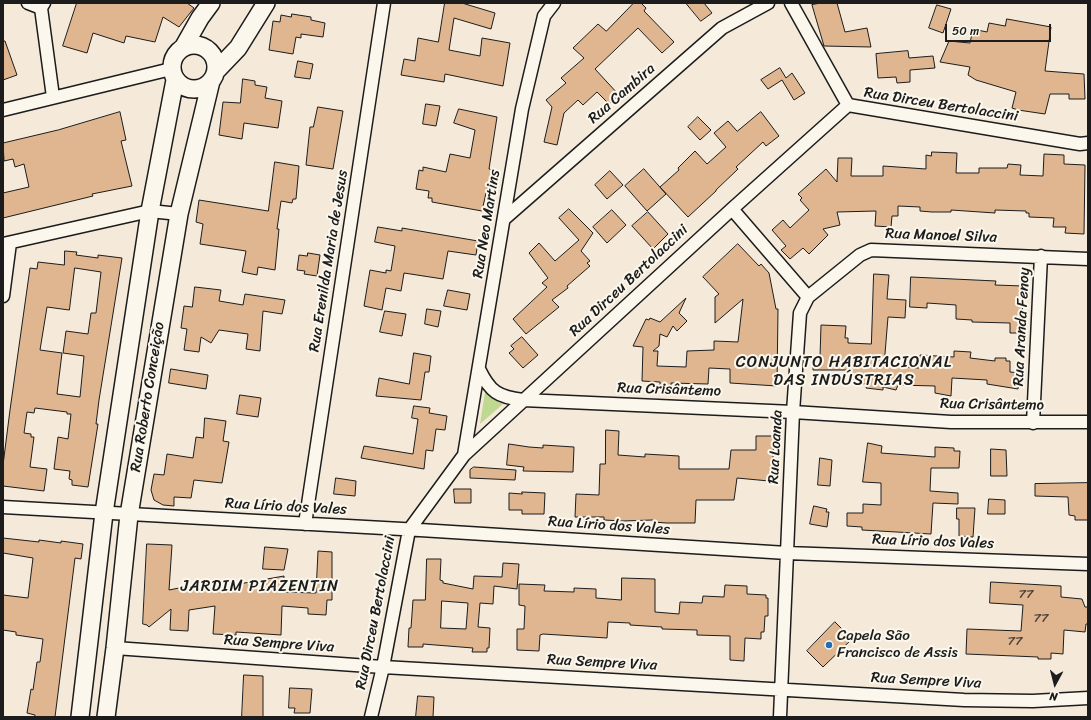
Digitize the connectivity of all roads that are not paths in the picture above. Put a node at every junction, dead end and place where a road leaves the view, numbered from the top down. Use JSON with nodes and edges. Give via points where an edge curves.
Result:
{"nodes":[{"id":1,"x":28,"y":3,"type":"edge"},
{"id":2,"x":211,"y":3,"type":"edge"},
{"id":3,"x":266,"y":3,"type":"edge"},
{"id":4,"x":384,"y":3,"type":"edge"},
{"id":5,"x":554,"y":3,"type":"edge"},
{"id":6,"x":768,"y":3,"type":"edge"},
{"id":7,"x":791,"y":3,"type":"edge"},
{"id":8,"x":42,"y":5,"type":"edge"},
{"id":9,"x":183,"y":48,"type":"junction"},
{"id":10,"x":173,"y":74,"type":"junction"},
{"id":11,"x":214,"y":76,"type":"junction"},
{"id":12,"x":53,"y":97,"type":"junction"},
{"id":13,"x":848,"y":105,"type":"junction"},
{"id":14,"x":3,"y":110,"type":"edge"},
{"id":15,"x":1088,"y":143,"type":"edge"},
{"id":16,"x":732,"y":209,"type":"junction"},
{"id":17,"x":150,"y":210,"type":"junction"},
{"id":18,"x":179,"y":214,"type":"junction"},
{"id":19,"x":504,"y":219,"type":"junction"},
{"id":20,"x":6,"y":244,"type":"edge"},
{"id":21,"x":1041,"y":256,"type":"junction"},
{"id":22,"x":1088,"y":258,"type":"edge"},
{"id":23,"x":3,"y":296,"type":"edge"},
{"id":24,"x":808,"y":297,"type":"junction"},
{"id":25,"x":479,"y":369,"type":"junction"},
{"id":26,"x":523,"y":400,"type":"junction"},
{"id":27,"x":793,"y":412,"type":"junction"},
{"id":28,"x":1088,"y":422,"type":"edge"},
{"id":29,"x":1033,"y":423,"type":"junction"},
{"id":30,"x":464,"y":455,"type":"junction"},
{"id":31,"x":3,"y":508,"type":"edge"},
{"id":32,"x":104,"y":513,"type":"junction"},
{"id":33,"x":129,"y":515,"type":"junction"},
{"id":34,"x":305,"y":524,"type":"junction"},
{"id":35,"x":409,"y":530,"type":"junction"},
{"id":36,"x":787,"y":553,"type":"junction"},
{"id":37,"x":1088,"y":564,"type":"edge"},
{"id":38,"x":115,"y":648,"type":"junction"},
{"id":39,"x":383,"y":667,"type":"junction"},
{"id":40,"x":781,"y":689,"type":"junction"},
{"id":41,"x":1088,"y":698,"type":"edge"},
{"id":42,"x":80,"y":717,"type":"edge"},
{"id":43,"x":106,"y":717,"type":"edge"},
{"id":44,"x":371,"y":717,"type":"edge"},
{"id":45,"x":780,"y":717,"type":"edge"}],
"edges":[{"from":1,"to":8,"type":"street"},
{"from":2,"to":9,"type":"street"},
{"from":3,"to":11,"type":"street","name":"Rua Roberto Conceição","via":[[238,48]]},
{"from":4,"to":34,"type":"street","name":"Rua Erenilda Maria de Jesus"},
{"from":5,"to":19,"type":"street","name":"Rua Neo Martins","via":[[544,16],[522,109]]},
{"from":6,"to":19,"type":"street","name":"Rua Cambira","via":[[722,28]]},
{"from":7,"to":13,"type":"street"},
{"from":8,"to":12,"type":"street"},
{"from":9,"to":10,"type":"street","via":[[174,56]]},
{"from":9,"to":11,"type":"street","via":[[197,45],[207,49],[214,57]]},
{"from":10,"to":11,"type":"street","via":[[185,88],[195,90],[205,87]]},
{"from":10,"to":12,"type":"street"},
{"from":10,"to":17,"type":"street","name":"Rua Roberto Conceição"},
{"from":11,"to":18,"type":"street","name":"Rua Roberto Conceição"},
{"from":12,"to":14,"type":"street"},
{"from":13,"to":15,"type":"street","name":"Rua Dirceu Bertolaccini","via":[[1080,144]]},
{"from":13,"to":16,"type":"street","name":"Rua Dirceu Bertolaccini"},
{"from":16,"to":24,"type":"street"},
{"from":16,"to":26,"type":"street","name":"Rua Dirceu Bertolaccini"},
{"from":17,"to":18,"type":"street"},
{"from":17,"to":20,"type":"street"},
{"from":17,"to":32,"type":"street","name":"Rua Roberto Conceição"},
{"from":18,"to":33,"type":"street","name":"Rua Roberto Conceição"},
{"from":19,"to":25,"type":"street","name":"Rua Neo Martins"},
{"from":20,"to":23,"type":"street"},
{"from":21,"to":22,"type":"street","name":"Rua Manoel Silva"},
{"from":21,"to":24,"type":"street","name":"Rua Manoel Silva","via":[[872,250],[860,255]]},
{"from":21,"to":29,"type":"street","name":"Rua Aranda Fenoy"},
{"from":24,"to":27,"type":"street","name":"Rua Loanda","via":[[800,313]]},
{"from":25,"to":26,"type":"street","name":"Rua Crisântemo","via":[[494,392],[506,398]]},
{"from":25,"to":30,"type":"street","name":"Rua Neo Martins"},
{"from":26,"to":27,"type":"street","name":"Rua Crisântemo"},
{"from":26,"to":30,"type":"street","name":"Rua Dirceu Bertolaccini"},
{"from":27,"to":29,"type":"street","name":"Rua Crisântemo","via":[[951,422]]},
{"from":27,"to":36,"type":"street","name":"Rua Loanda"},
{"from":28,"to":29,"type":"street","name":"Rua Crisântemo"},
{"from":30,"to":35,"type":"street","name":"Rua Dirceu Bertolaccini"},
{"from":31,"to":32,"type":"street","name":"Rua Lírio dos Vales"},
{"from":32,"to":33,"type":"street","name":"Rua Lírio dos Vales"},
{"from":32,"to":42,"type":"street","name":"Rua Roberto Conceição"},
{"from":33,"to":34,"type":"street","name":"Rua Lírio dos Vales"},
{"from":33,"to":38,"type":"street","name":"Rua Roberto Conceição"},
{"from":34,"to":35,"type":"street","name":"Rua Lírio dos Vales"},
{"from":35,"to":36,"type":"street","name":"Rua Lírio dos Vales"},
{"from":35,"to":39,"type":"street","name":"Rua Dirceu Bertolaccini"},
{"from":36,"to":37,"type":"street","name":"Rua Lírio dos Vales"},
{"from":36,"to":40,"type":"street","name":"Rua Loanda"},
{"from":38,"to":39,"type":"street","name":"Rua Sempre Viva"},
{"from":38,"to":43,"type":"street","name":"Rua Roberto Conceição"},
{"from":39,"to":40,"type":"street","name":"Rua Sempre Viva"},
{"from":39,"to":44,"type":"street","name":"Rua Dirceu Bertolaccini"},
{"from":40,"to":41,"type":"street","name":"Rua Sempre Viva","via":[[1002,701]]},
{"from":40,"to":45,"type":"street","name":"Rua Loanda"}]}
